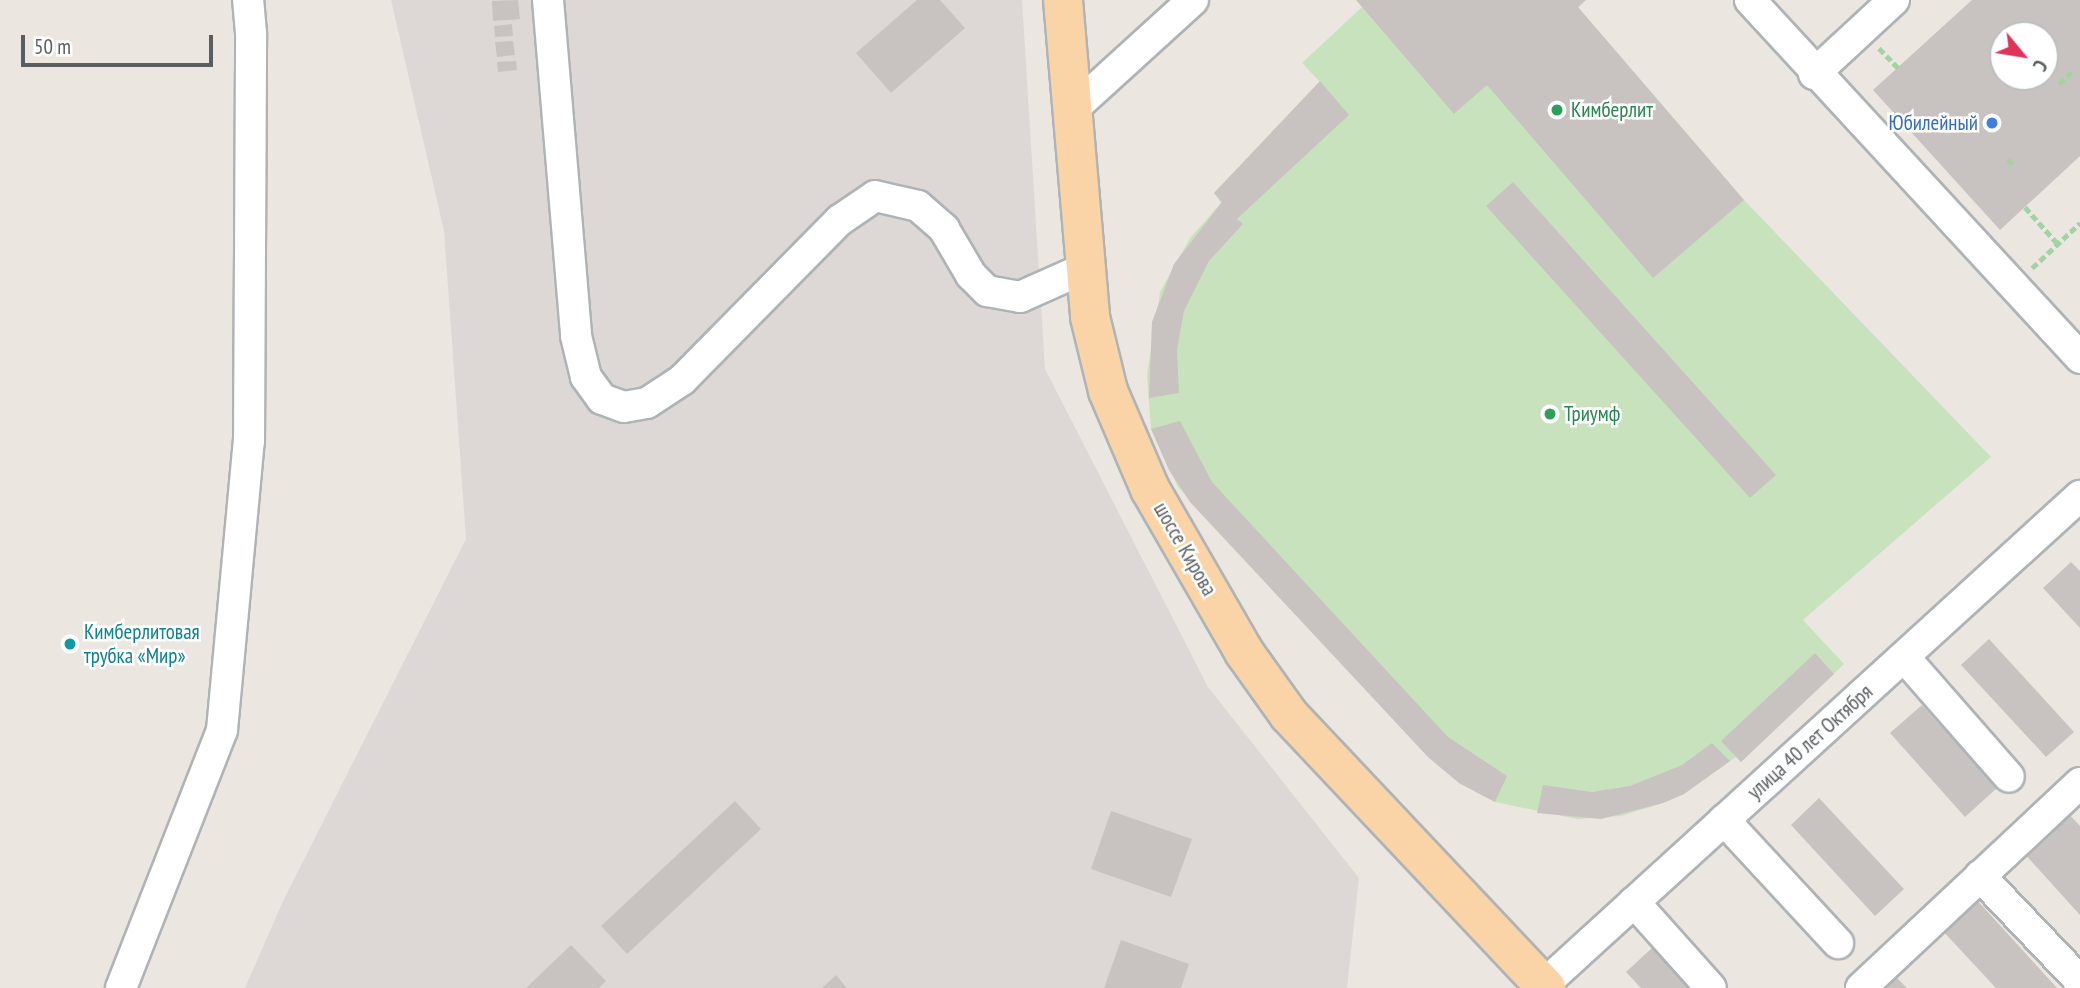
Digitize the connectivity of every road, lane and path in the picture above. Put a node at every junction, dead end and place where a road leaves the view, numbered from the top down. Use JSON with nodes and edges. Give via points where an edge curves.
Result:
{"nodes":[{"id":1,"x":247,"y":0,"type":"edge"},
{"id":2,"x":548,"y":0,"type":"edge"},
{"id":3,"x":1063,"y":0,"type":"edge"},
{"id":4,"x":1194,"y":0,"type":"edge"},
{"id":5,"x":1751,"y":0,"type":"edge"},
{"id":6,"x":1894,"y":0,"type":"edge"},
{"id":7,"x":2071,"y":72,"type":"dead end"},
{"id":8,"x":1814,"y":74,"type":"junction"},
{"id":9,"x":2059,"y":84,"type":"dead end"},
{"id":10,"x":1071,"y":111,"type":"junction"},
{"id":11,"x":2008,"y":159,"type":"dead end"},
{"id":12,"x":2013,"y":165,"type":"dead end"},
{"id":13,"x":2025,"y":207,"type":"dead end"},
{"id":14,"x":2080,"y":223,"type":"edge"},
{"id":15,"x":2058,"y":244,"type":"junction"},
{"id":16,"x":1083,"y":269,"type":"junction"},
{"id":17,"x":2013,"y":287,"type":"junction"},
{"id":18,"x":2080,"y":358,"type":"edge"},
{"id":19,"x":2080,"y":496,"type":"edge"},
{"id":20,"x":1904,"y":657,"type":"junction"},
{"id":21,"x":2009,"y":777,"type":"dead end"},
{"id":22,"x":2076,"y":794,"type":"edge"},
{"id":23,"x":1724,"y":820,"type":"junction"},
{"id":24,"x":1980,"y":876,"type":"junction"},
{"id":25,"x":1634,"y":902,"type":"junction"},
{"id":26,"x":1838,"y":943,"type":"dead end"},
{"id":27,"x":2080,"y":981,"type":"edge"},
{"id":28,"x":1543,"y":987,"type":"edge"},
{"id":29,"x":121,"y":988,"type":"edge"},
{"id":30,"x":1711,"y":988,"type":"edge"},
{"id":31,"x":1861,"y":988,"type":"edge"}],
"edges":[{"from":1,"to":29,"type":"street","via":[[251,33],[249,441],[222,730]]},
{"from":2,"to":16,"type":"street","via":[[576,336],[586,377],[602,399],[624,407],[648,403],[682,380],[840,220],[875,196],[918,206],[944,229],[971,275],[988,291],[1020,297]]},
{"from":3,"to":10,"type":"main road","name":"шоссе Кирова"},
{"from":4,"to":10,"type":"street"},
{"from":5,"to":8,"type":"street"},
{"from":6,"to":8,"type":"street"},
{"from":7,"to":9,"type":"path"},
{"from":8,"to":17,"type":"street"},
{"from":10,"to":16,"type":"main road","name":"шоссе Кирова"},
{"from":11,"to":12,"type":"path"},
{"from":13,"to":15,"type":"path"},
{"from":14,"to":15,"type":"path"},
{"from":15,"to":17,"type":"path"},
{"from":16,"to":28,"type":"main road","name":"шоссе Кирова","via":[[1099,358],[1124,434],[1150,489],[1244,652],[1319,750]]},
{"from":17,"to":18,"type":"street"},
{"from":19,"to":20,"type":"street","name":"улица 40 лет Октября"},
{"from":20,"to":21,"type":"street"},
{"from":20,"to":23,"type":"street","name":"улица 40 лет Октября"},
{"from":22,"to":24,"type":"street"},
{"from":23,"to":25,"type":"street","name":"улица 40 лет Октября"},
{"from":23,"to":26,"type":"street"},
{"from":24,"to":27,"type":"street"},
{"from":24,"to":31,"type":"street"},
{"from":25,"to":28,"type":"street","name":"улица 40 лет Октября"},
{"from":25,"to":30,"type":"street"}]}
